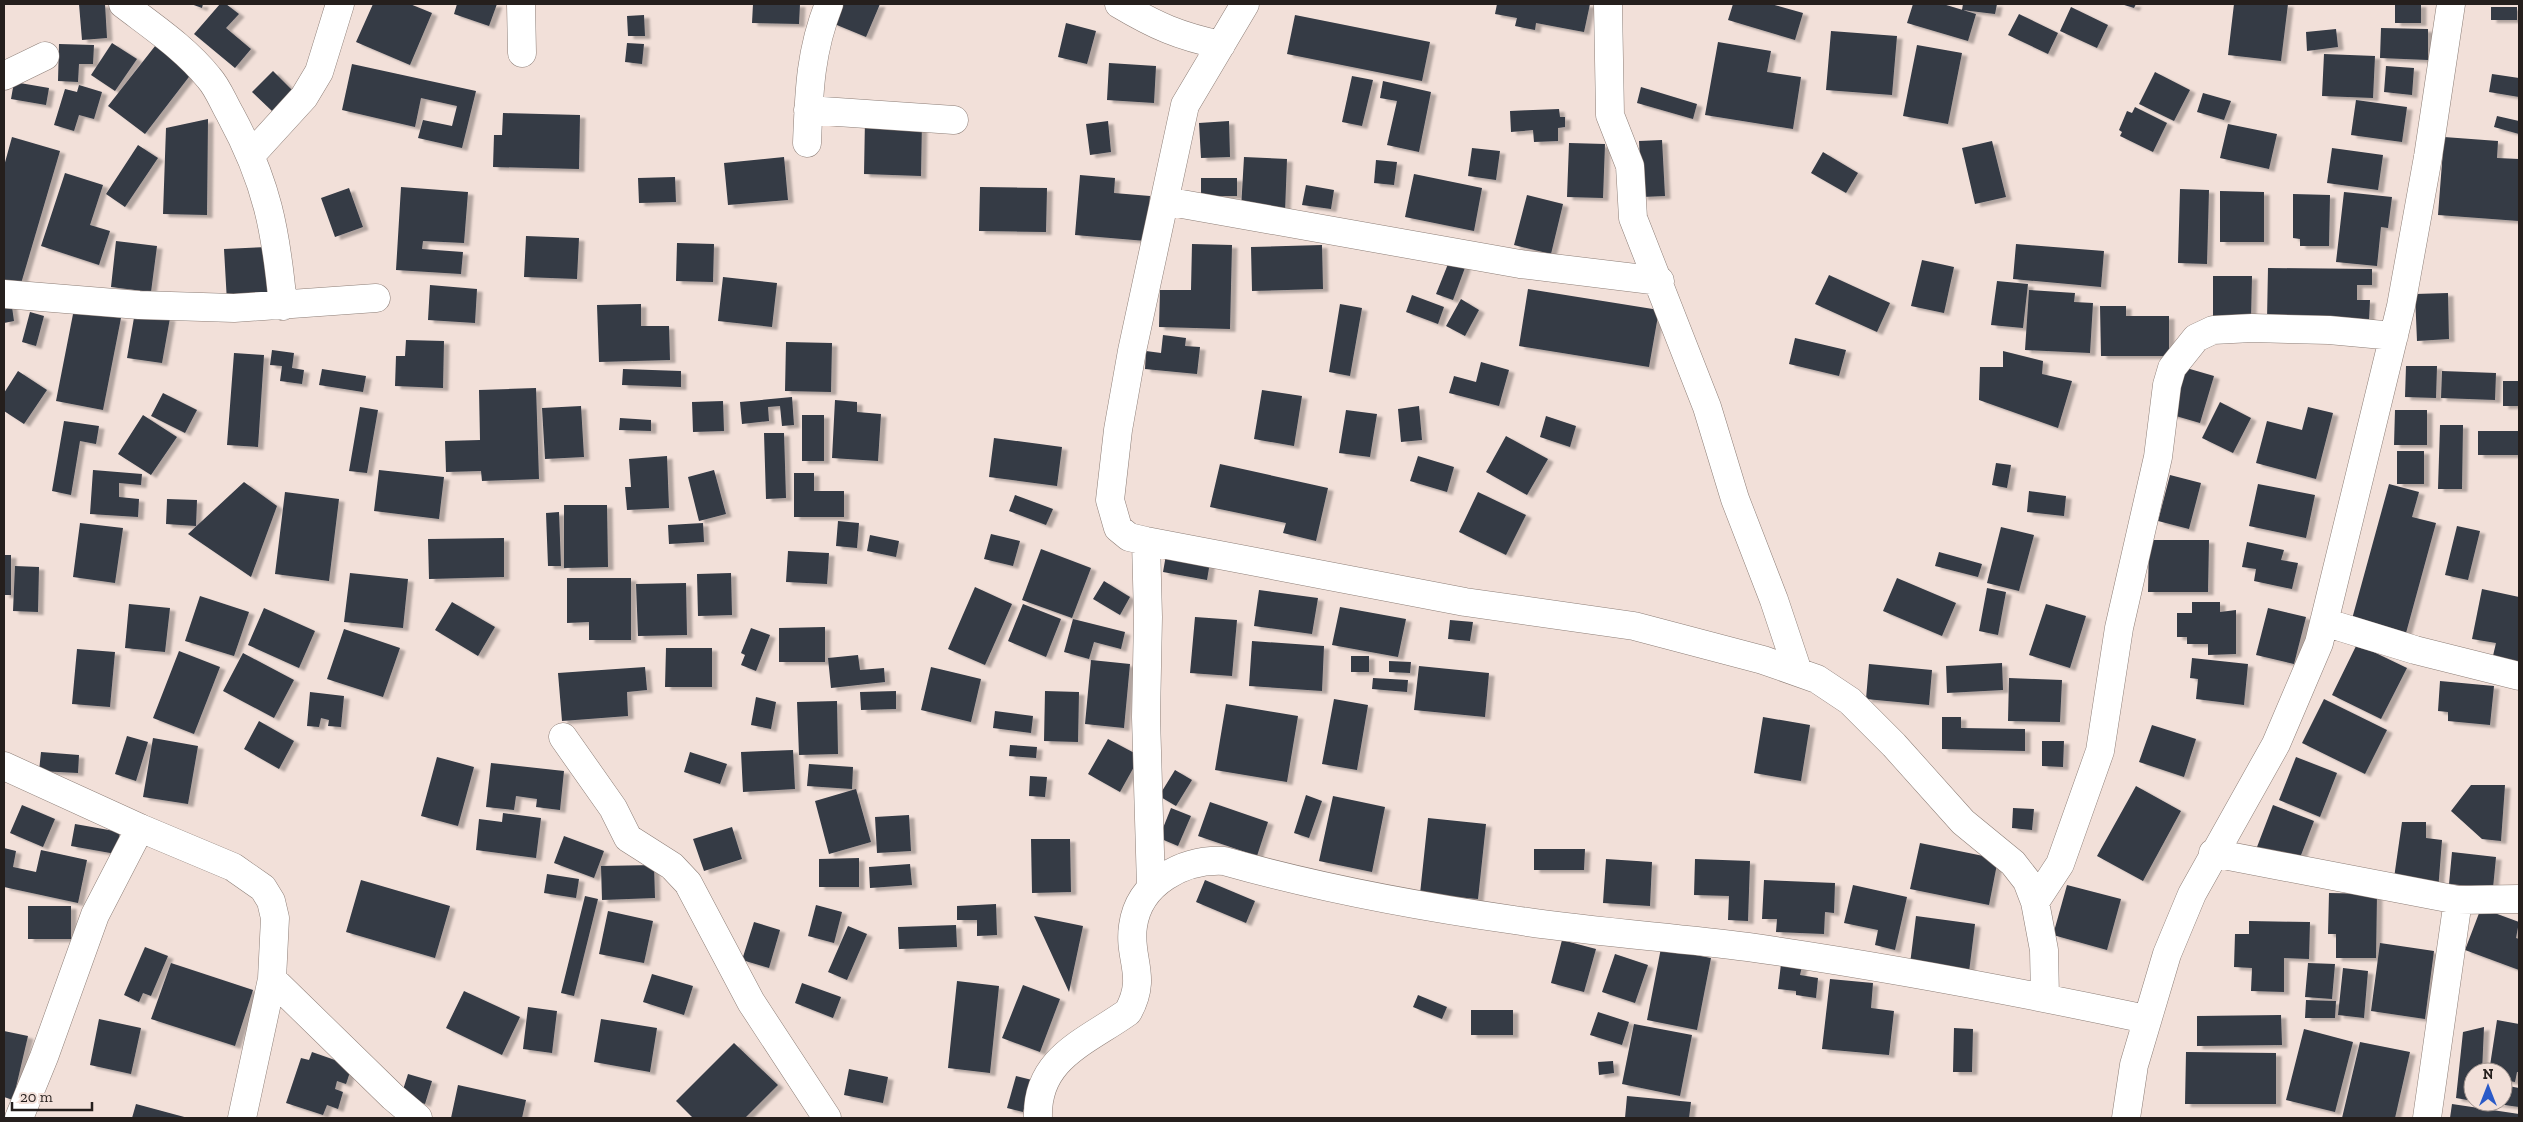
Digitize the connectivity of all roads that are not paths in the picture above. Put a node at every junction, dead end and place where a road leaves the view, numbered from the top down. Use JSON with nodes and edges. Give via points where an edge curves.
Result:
{"nodes":[{"id":1,"x":123,"y":4,"type":"edge"},
{"id":2,"x":340,"y":4,"type":"edge"},
{"id":3,"x":521,"y":4,"type":"edge"},
{"id":4,"x":829,"y":4,"type":"edge"},
{"id":5,"x":1119,"y":4,"type":"edge"},
{"id":6,"x":1245,"y":4,"type":"edge"},
{"id":7,"x":1608,"y":4,"type":"edge"},
{"id":8,"x":2452,"y":4,"type":"edge"},
{"id":9,"x":1221,"y":45,"type":"junction"},
{"id":10,"x":522,"y":53,"type":"dead end"},
{"id":11,"x":45,"y":56,"type":"dead end"},
{"id":12,"x":4,"y":76,"type":"edge"},
{"id":13,"x":808,"y":110,"type":"junction"},
{"id":14,"x":954,"y":120,"type":"dead end"},
{"id":15,"x":807,"y":143,"type":"dead end"},
{"id":16,"x":252,"y":155,"type":"junction"},
{"id":17,"x":1166,"y":201,"type":"junction"},
{"id":18,"x":1660,"y":282,"type":"junction"},
{"id":19,"x":4,"y":294,"type":"edge"},
{"id":20,"x":376,"y":298,"type":"dead end"},
{"id":21,"x":283,"y":306,"type":"junction"},
{"id":22,"x":2394,"y":336,"type":"junction"},
{"id":23,"x":1146,"y":541,"type":"junction"},
{"id":24,"x":2324,"y":622,"type":"junction"},
{"id":25,"x":1798,"y":672,"type":"junction"},
{"id":26,"x":2519,"y":676,"type":"edge"},
{"id":27,"x":563,"y":737,"type":"dead end"},
{"id":28,"x":4,"y":766,"type":"edge"},
{"id":29,"x":140,"y":828,"type":"junction"},
{"id":30,"x":2213,"y":853,"type":"junction"},
{"id":31,"x":1151,"y":886,"type":"junction"},
{"id":32,"x":2519,"y":899,"type":"edge"},
{"id":33,"x":2458,"y":900,"type":"junction"},
{"id":34,"x":2035,"y":902,"type":"junction"},
{"id":35,"x":272,"y":979,"type":"junction"},
{"id":36,"x":2045,"y":997,"type":"junction"},
{"id":37,"x":2146,"y":1018,"type":"junction"},
{"id":38,"x":19,"y":1118,"type":"edge"},
{"id":39,"x":242,"y":1118,"type":"edge"},
{"id":40,"x":418,"y":1118,"type":"edge"},
{"id":41,"x":827,"y":1118,"type":"edge"},
{"id":42,"x":1038,"y":1118,"type":"edge"},
{"id":43,"x":2126,"y":1118,"type":"edge"},
{"id":44,"x":2427,"y":1118,"type":"edge"}],
"edges":[{"from":1,"to":16,"type":"street","via":[[178,45],[210,79]]},
{"from":2,"to":16,"type":"street","via":[[319,72],[304,97]]},
{"from":3,"to":10,"type":"street"},
{"from":4,"to":13,"type":"street","via":[[817,35],[808,87]]},
{"from":5,"to":9,"type":"street","via":[[1149,22],[1183,36]]},
{"from":6,"to":9,"type":"street"},
{"from":7,"to":18,"type":"street","via":[[1610,115],[1630,166],[1633,218]]},
{"from":8,"to":22,"type":"street","via":[[2428,156]]},
{"from":9,"to":17,"type":"street","via":[[1185,105]]},
{"from":11,"to":12,"type":"street"},
{"from":13,"to":14,"type":"street"},
{"from":13,"to":15,"type":"street"},
{"from":16,"to":21,"type":"street","via":[[268,204],[277,248]]},
{"from":17,"to":18,"type":"street","via":[[1520,264]]},
{"from":17,"to":23,"type":"street","via":[[1132,351],[1110,500],[1118,528],[1130,537]]},
{"from":18,"to":25,"type":"street","via":[[1707,407],[1735,499]]},
{"from":19,"to":21,"type":"street","via":[[140,305]]},
{"from":20,"to":21,"type":"street"},
{"from":22,"to":24,"type":"street"},
{"from":22,"to":34,"type":"street","via":[[2329,330],[2213,330],[2196,338],[2172,368],[2158,457],[2119,628],[2100,751],[2060,864]]},
{"from":23,"to":25,"type":"street","via":[[1465,602],[1634,626]]},
{"from":23,"to":31,"type":"street","via":[[1146,717]]},
{"from":24,"to":26,"type":"street","via":[[2415,650]]},
{"from":24,"to":30,"type":"street","via":[[2319,643],[2276,744]]},
{"from":25,"to":34,"type":"street","via":[[1817,679],[1850,701],[1964,822],[2013,863],[2027,881]]},
{"from":27,"to":41,"type":"street","via":[[613,808],[628,838],[672,866],[688,883],[751,1002]]},
{"from":28,"to":29,"type":"street"},
{"from":29,"to":35,"type":"street","via":[[233,867],[263,888],[271,901],[275,918]]},
{"from":29,"to":38,"type":"street","via":[[95,915]]},
{"from":30,"to":33,"type":"street"},
{"from":30,"to":37,"type":"street","via":[[2184,911]]},
{"from":31,"to":36,"type":"street","via":[[1188,866],[1209,860],[1224,861],[1340,890],[1438,908],[1517,921],[1749,947]]},
{"from":31,"to":42,"type":"street","via":[[1133,926],[1138,980],[1134,1001],[1128,1012],[1055,1064],[1043,1082]]},
{"from":32,"to":33,"type":"street"},
{"from":33,"to":44,"type":"street"},
{"from":34,"to":36,"type":"street","via":[[2044,950]]},
{"from":35,"to":39,"type":"street"},
{"from":35,"to":40,"type":"street"},
{"from":36,"to":37,"type":"street"},
{"from":37,"to":43,"type":"street","via":[[2134,1065]]}]}
